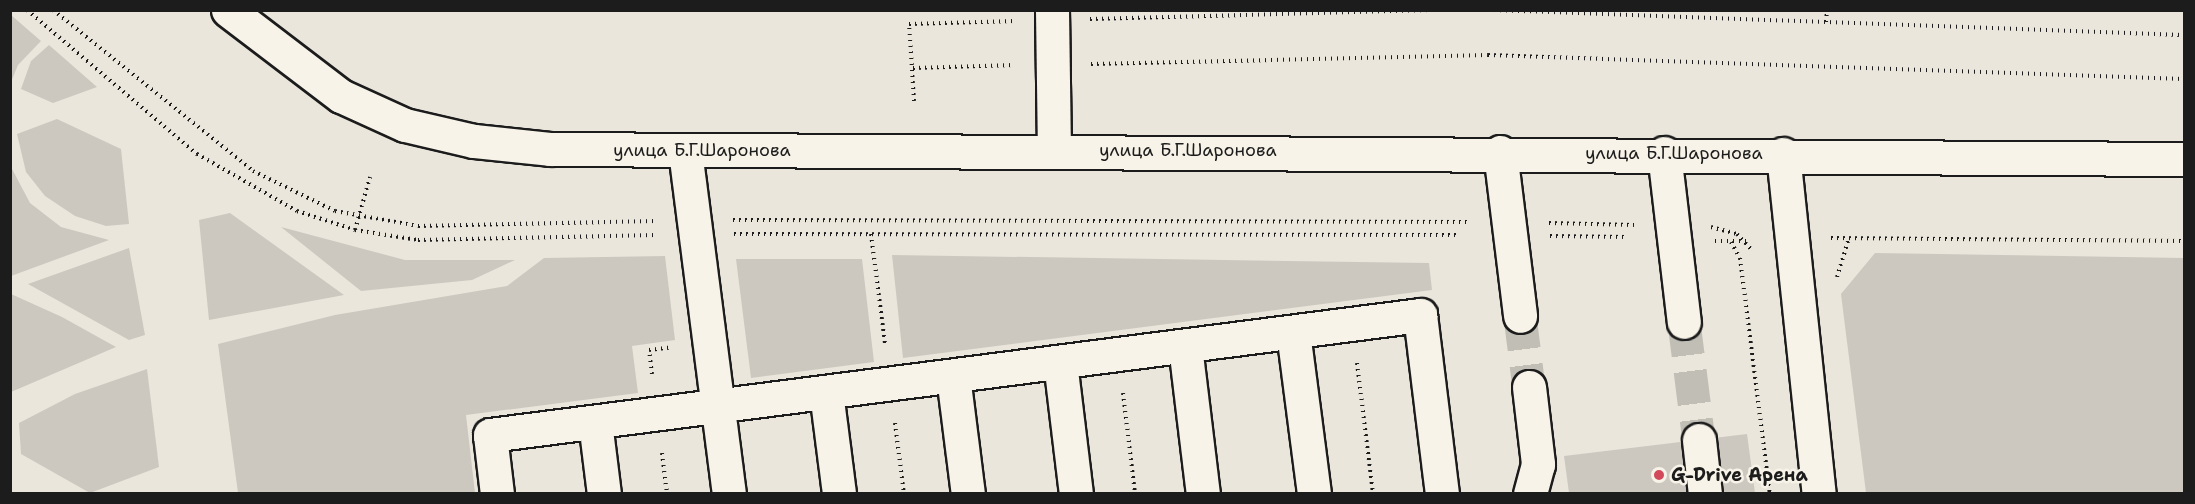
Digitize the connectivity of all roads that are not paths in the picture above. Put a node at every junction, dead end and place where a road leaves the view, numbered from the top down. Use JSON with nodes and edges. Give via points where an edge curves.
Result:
{"nodes":[{"id":1,"x":228,"y":10,"type":"edge"},
{"id":2,"x":1052,"y":15,"type":"edge"},
{"id":3,"x":1054,"y":149,"type":"junction"},
{"id":4,"x":685,"y":151,"type":"junction"},
{"id":5,"x":1500,"y":152,"type":"junction"},
{"id":6,"x":1664,"y":153,"type":"junction"},
{"id":7,"x":1783,"y":154,"type":"junction"},
{"id":8,"x":2184,"y":159,"type":"edge"},
{"id":9,"x":1520,"y":316,"type":"tunnel mouth"},
{"id":10,"x":1684,"y":322,"type":"tunnel mouth"},
{"id":11,"x":1293,"y":332,"type":"junction"},
{"id":12,"x":1185,"y":346,"type":"junction"},
{"id":13,"x":1059,"y":362,"type":"junction"},
{"id":14,"x":953,"y":376,"type":"junction"},
{"id":15,"x":1529,"y":387,"type":"tunnel mouth"},
{"id":16,"x":826,"y":392,"type":"junction"},
{"id":17,"x":718,"y":406,"type":"junction"},
{"id":18,"x":595,"y":422,"type":"junction"},
{"id":19,"x":1699,"y":440,"type":"tunnel mouth"},
{"id":20,"x":497,"y":494,"type":"edge"},
{"id":21,"x":604,"y":494,"type":"edge"},
{"id":22,"x":729,"y":494,"type":"edge"},
{"id":23,"x":839,"y":494,"type":"edge"},
{"id":24,"x":968,"y":494,"type":"edge"},
{"id":25,"x":1076,"y":494,"type":"edge"},
{"id":26,"x":1203,"y":494,"type":"edge"},
{"id":27,"x":1314,"y":494,"type":"edge"},
{"id":28,"x":1443,"y":494,"type":"edge"},
{"id":29,"x":1530,"y":494,"type":"edge"},
{"id":30,"x":1705,"y":494,"type":"edge"},
{"id":31,"x":1819,"y":494,"type":"edge"}],
"edges":[{"from":1,"to":4,"type":"main road","name":"улица Б.Г.Шаронова","via":[[341,96],[405,125],[474,141],[550,148]]},
{"from":2,"to":3,"type":"main road"},
{"from":3,"to":4,"type":"main road","name":"улица Б.Г.Шаронова"},
{"from":3,"to":5,"type":"main road","name":"улица Б.Г.Шаронова"},
{"from":4,"to":17,"type":"main road"},
{"from":5,"to":6,"type":"main road","name":"улица Б.Г.Шаронова"},
{"from":5,"to":9,"type":"main road"},
{"from":6,"to":7,"type":"main road","name":"улица Б.Г.Шаронова"},
{"from":6,"to":10,"type":"main road"},
{"from":7,"to":8,"type":"main road","name":"улица Б.Г.Шаронова"},
{"from":7,"to":31,"type":"main road"},
{"from":11,"to":12,"type":"main road"},
{"from":11,"to":27,"type":"main road"},
{"from":11,"to":28,"type":"main road","via":[[1420,315]]},
{"from":12,"to":13,"type":"main road"},
{"from":12,"to":26,"type":"main road"},
{"from":13,"to":14,"type":"main road"},
{"from":13,"to":25,"type":"main road"},
{"from":14,"to":16,"type":"main road"},
{"from":14,"to":24,"type":"main road"},
{"from":15,"to":29,"type":"main road","via":[[1538,464]]},
{"from":16,"to":17,"type":"main road"},
{"from":16,"to":23,"type":"main road"},
{"from":17,"to":18,"type":"main road"},
{"from":17,"to":22,"type":"main road"},
{"from":18,"to":20,"type":"main road","via":[[490,435]]},
{"from":18,"to":21,"type":"main road"},
{"from":19,"to":30,"type":"main road"}]}
